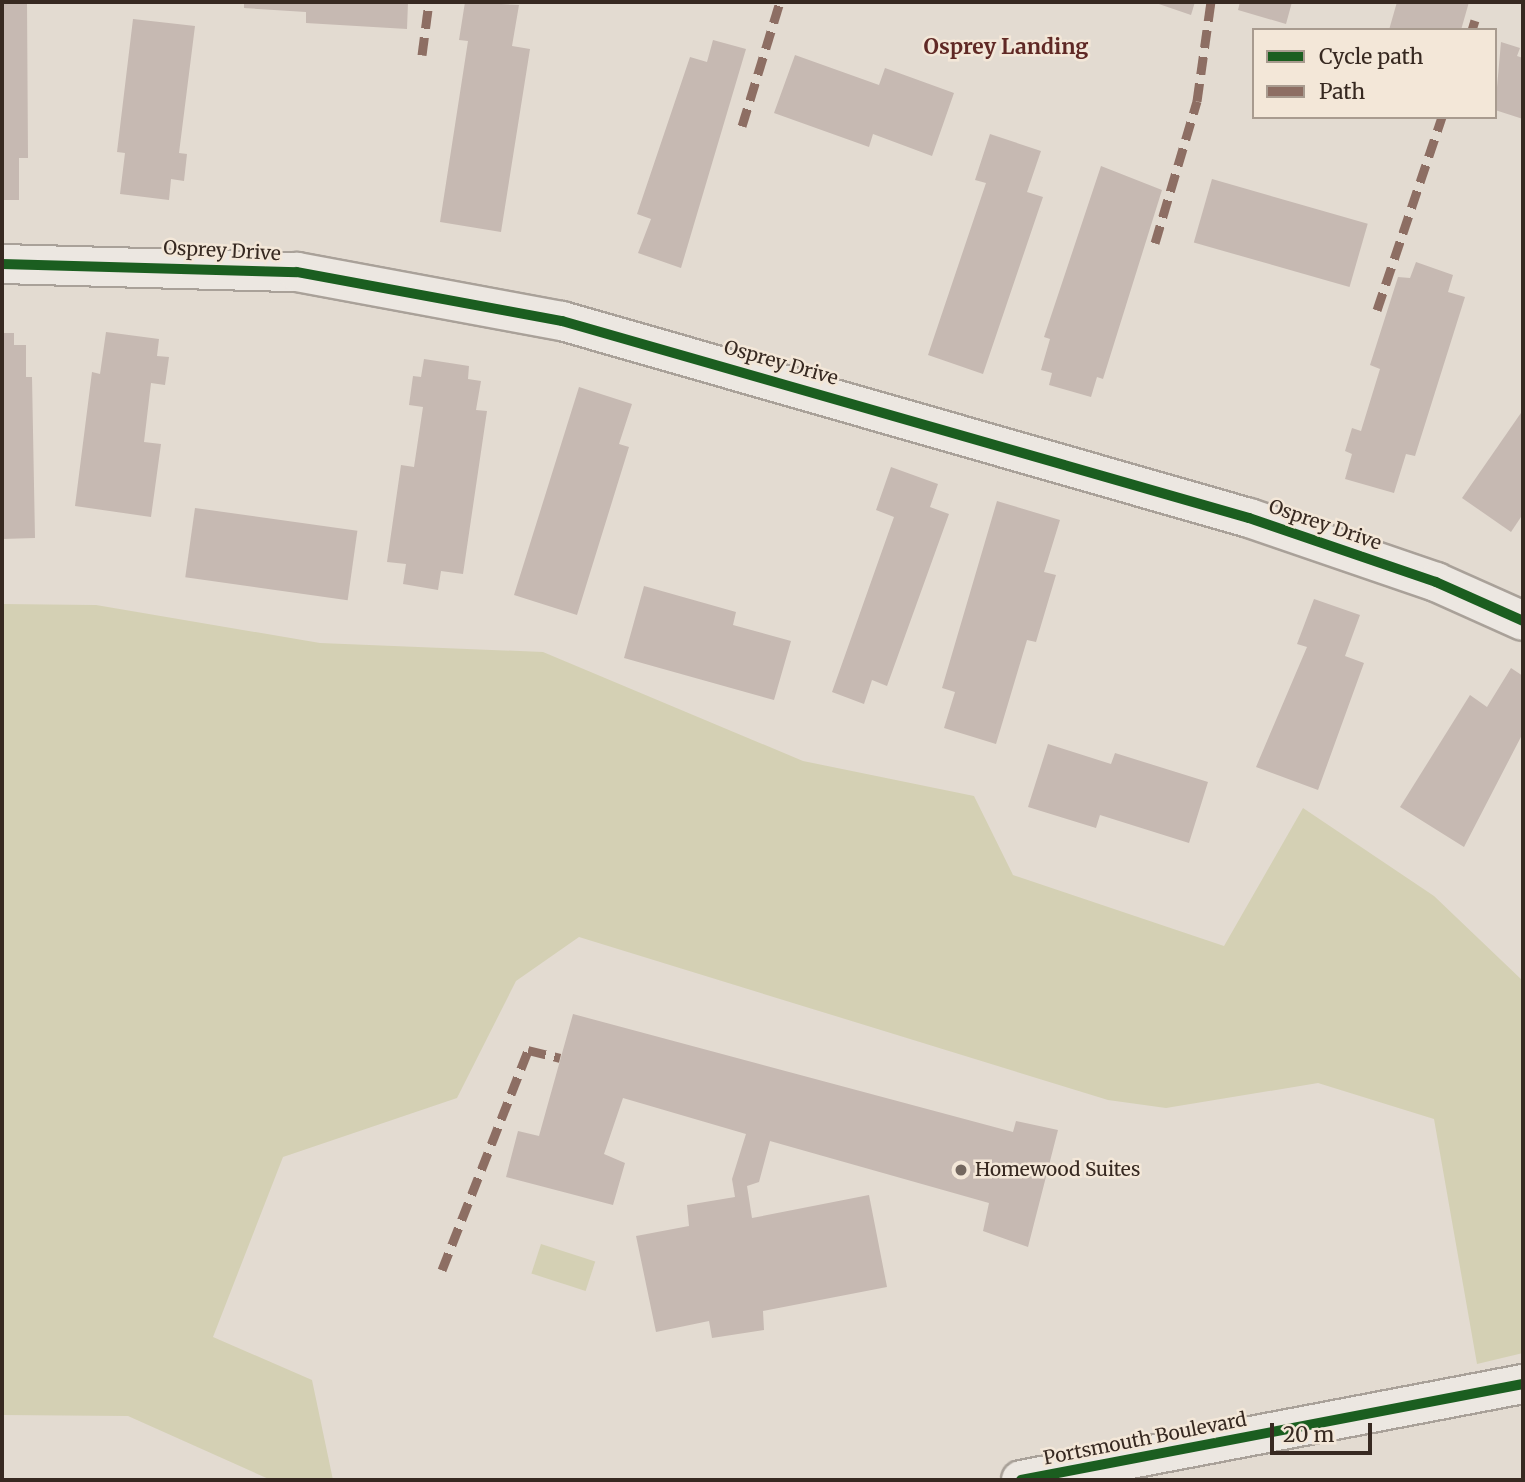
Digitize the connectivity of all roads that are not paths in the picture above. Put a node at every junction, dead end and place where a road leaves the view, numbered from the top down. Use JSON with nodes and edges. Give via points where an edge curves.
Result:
{"nodes":[{"id":1,"x":2,"y":264,"type":"edge"},
{"id":2,"x":1523,"y":621,"type":"edge"},
{"id":3,"x":1523,"y":1384,"type":"edge"},
{"id":4,"x":1021,"y":1480,"type":"edge"}],
"edges":[{"from":1,"to":2,"type":"street","name":"Osprey Drive","via":[[298,272],[562,321],[1250,518],[1436,582]]},
{"from":3,"to":4,"type":"street","name":"Portsmouth Boulevard"}]}
